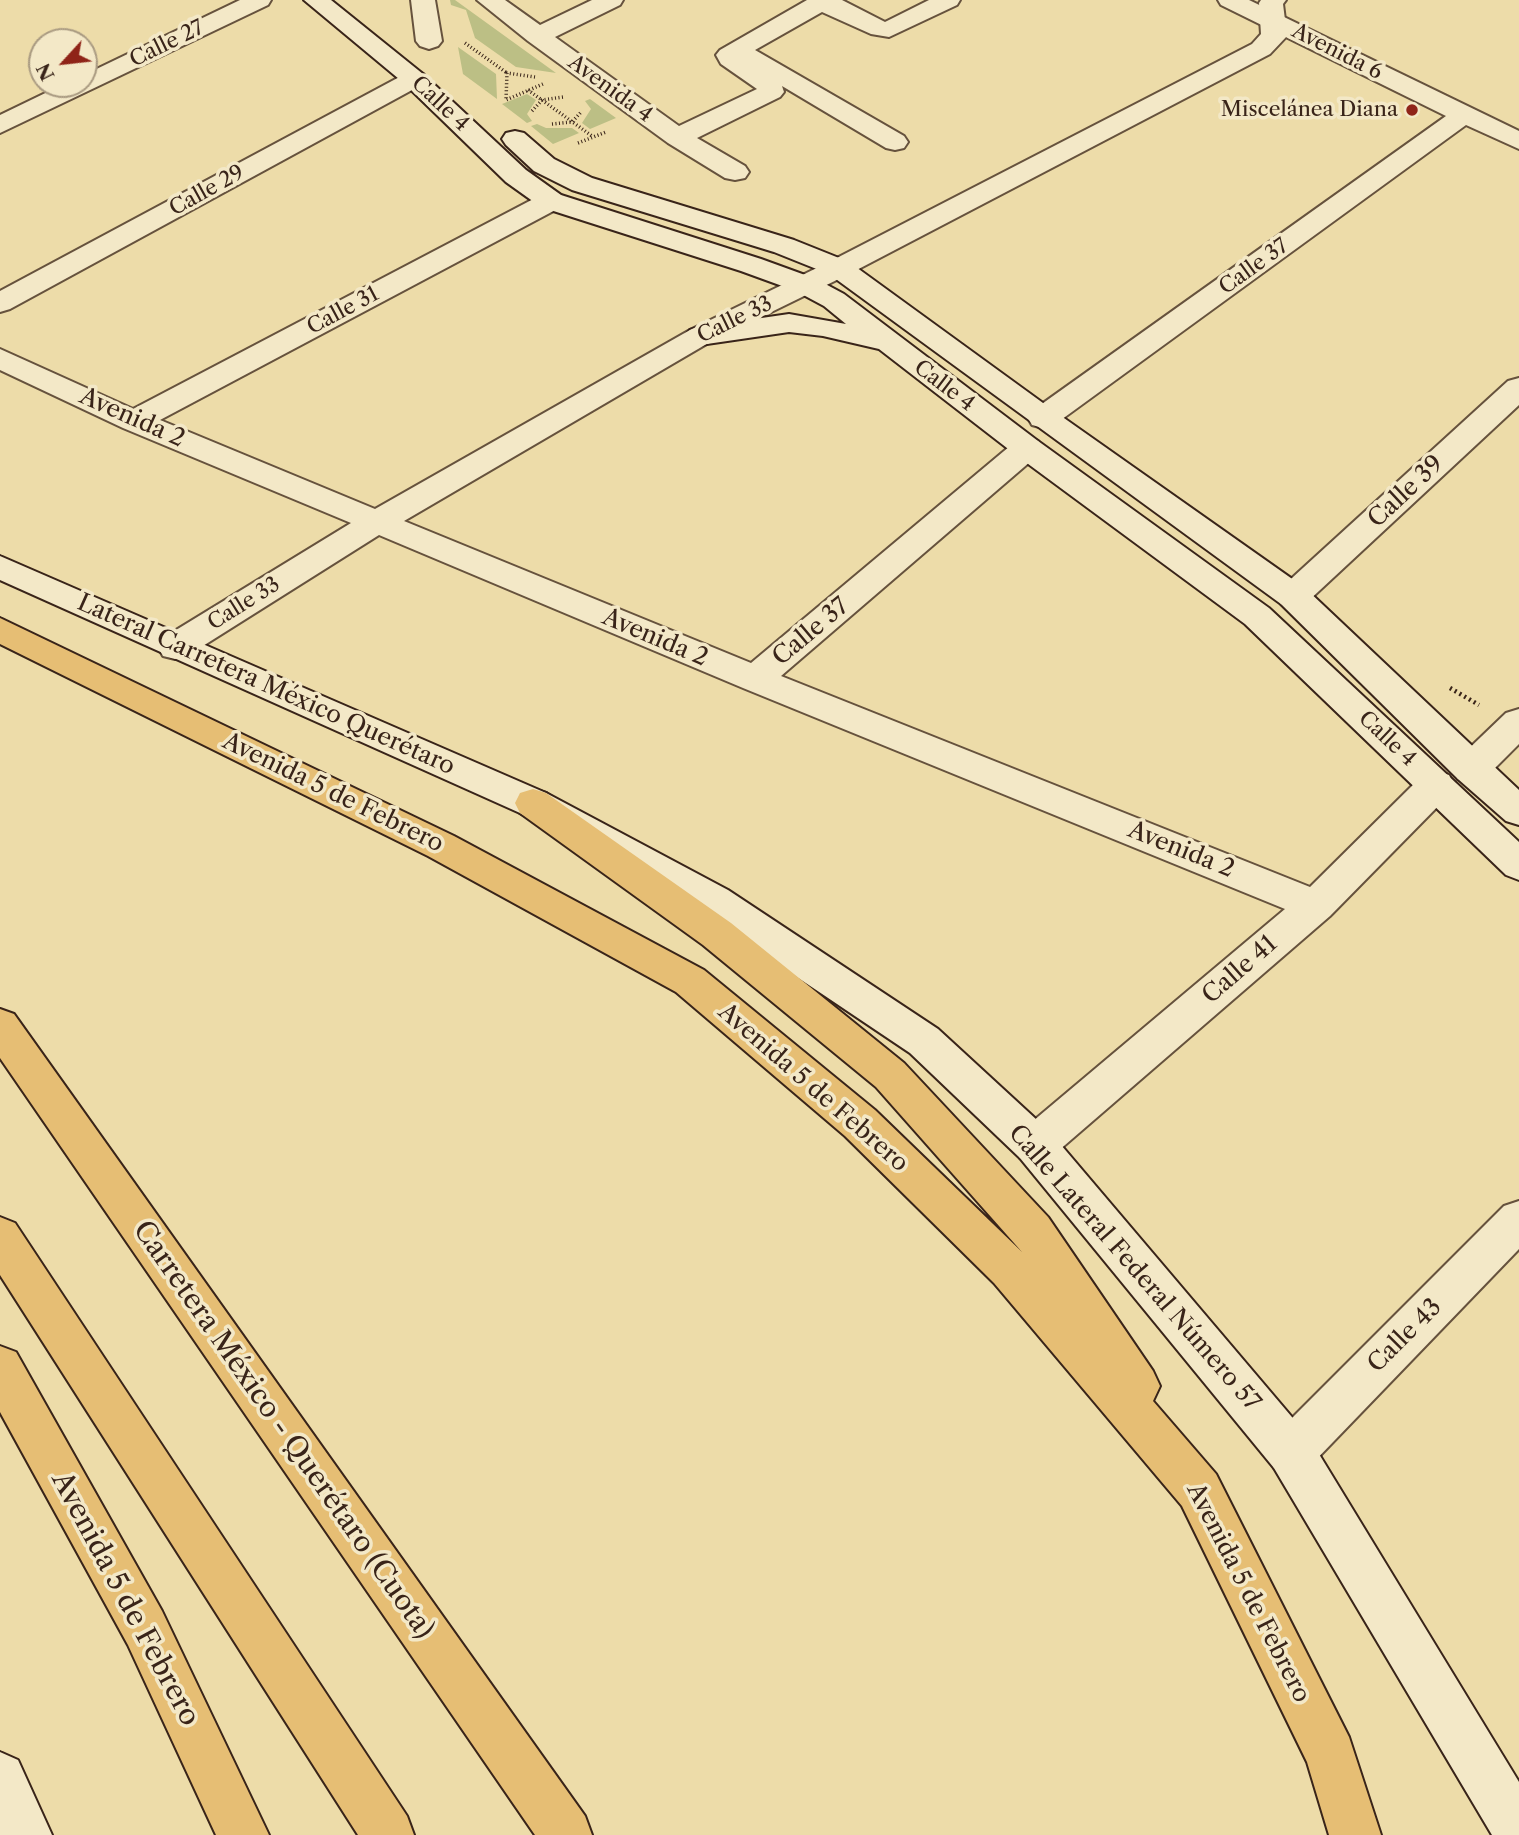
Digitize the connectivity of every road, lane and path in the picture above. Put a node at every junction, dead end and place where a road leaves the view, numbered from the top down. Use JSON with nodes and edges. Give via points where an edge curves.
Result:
{"nodes":[{"id":1,"x":259,"y":0,"type":"edge"},
{"id":2,"x":316,"y":0,"type":"edge"},
{"id":3,"x":423,"y":0,"type":"edge"},
{"id":4,"x":489,"y":0,"type":"edge"},
{"id":5,"x":611,"y":0,"type":"edge"},
{"id":6,"x":948,"y":0,"type":"edge"},
{"id":7,"x":1230,"y":0,"type":"edge"},
{"id":8,"x":1273,"y":10,"type":"edge"},
{"id":9,"x":374,"y":17,"type":"dead end"},
{"id":10,"x":537,"y":36,"type":"junction"},
{"id":11,"x":429,"y":41,"type":"dead end"},
{"id":12,"x":738,"y":49,"type":"junction"},
{"id":13,"x":414,"y":79,"type":"junction"},
{"id":14,"x":528,"y":90,"type":"dead end"},
{"id":15,"x":566,"y":97,"type":"dead end"},
{"id":16,"x":542,"y":100,"type":"junction"},
{"id":17,"x":582,"y":106,"type":"dead end"},
{"id":18,"x":533,"y":116,"type":"dead end"},
{"id":19,"x":1464,"y":116,"type":"junction"},
{"id":20,"x":572,"y":122,"type":"junction"},
{"id":21,"x":545,"y":123,"type":"dead end"},
{"id":22,"x":0,"y":125,"type":"edge"},
{"id":23,"x":592,"y":137,"type":"dead end"},
{"id":24,"x":677,"y":137,"type":"junction"},
{"id":25,"x":1519,"y":141,"type":"edge"},
{"id":26,"x":895,"y":142,"type":"dead end"},
{"id":27,"x":735,"y":172,"type":"dead end"},
{"id":28,"x":551,"y":201,"type":"junction"},
{"id":29,"x":839,"y":268,"type":"junction"},
{"id":30,"x":806,"y":285,"type":"junction"},
{"id":31,"x":0,"y":303,"type":"edge"},
{"id":32,"x":700,"y":336,"type":"junction"},
{"id":33,"x":890,"y":345,"type":"junction"},
{"id":34,"x":0,"y":358,"type":"edge"},
{"id":35,"x":1519,"y":388,"type":"edge"},
{"id":36,"x":1043,"y":418,"type":"junction"},
{"id":37,"x":134,"y":421,"type":"junction"},
{"id":38,"x":1027,"y":448,"type":"junction"},
{"id":39,"x":377,"y":522,"type":"junction"},
{"id":40,"x":0,"y":566,"type":"edge"},
{"id":41,"x":1293,"y":596,"type":"junction"},
{"id":42,"x":0,"y":630,"type":"edge"},
{"id":43,"x":175,"y":647,"type":"junction"},
{"id":44,"x":755,"y":680,"type":"junction"},
{"id":45,"x":1519,"y":722,"type":"edge"},
{"id":46,"x":1471,"y":769,"type":"junction"},
{"id":47,"x":1436,"y":785,"type":"junction"},
{"id":48,"x":533,"y":803,"type":"junction"},
{"id":49,"x":1519,"y":811,"type":"edge"},
{"id":50,"x":1519,"y":865,"type":"edge"},
{"id":51,"x":1316,"y":905,"type":"junction"},
{"id":52,"x":0,"y":1026,"type":"edge"},
{"id":53,"x":1035,"y":1145,"type":"junction"},
{"id":54,"x":1519,"y":1220,"type":"edge"},
{"id":55,"x":0,"y":1237,"type":"edge"},
{"id":56,"x":0,"y":1367,"type":"edge"},
{"id":57,"x":1291,"y":1452,"type":"junction"},
{"id":58,"x":1199,"y":1490,"type":"junction"},
{"id":59,"x":0,"y":1778,"type":"edge"},
{"id":60,"x":1519,"y":1831,"type":"edge"},
{"id":61,"x":26,"y":1835,"type":"edge"},
{"id":62,"x":243,"y":1835,"type":"edge"},
{"id":63,"x":388,"y":1835,"type":"edge"},
{"id":64,"x":566,"y":1835,"type":"edge"},
{"id":65,"x":1355,"y":1835,"type":"edge"}],
"edges":[{"from":1,"to":22,"type":"street","name":"Calle 27"},
{"from":2,"to":13,"type":"street","name":"Calle 4"},
{"from":3,"to":11,"type":"street"},
{"from":4,"to":10,"type":"street","name":"Avenida 4"},
{"from":5,"to":10,"type":"street"},
{"from":6,"to":12,"type":"street","via":[[889,30],[833,5],[818,5]]},
{"from":7,"to":8,"type":"street","name":"Avenida 6"},
{"from":8,"to":19,"type":"street","name":"Avenida 6"},
{"from":8,"to":29,"type":"street","name":"Calle 33","via":[[1274,36],[1261,49]]},
{"from":9,"to":29,"type":"street","name":"Calle 4","via":[[544,165],[582,184],[784,246]]},
{"from":10,"to":24,"type":"street","name":"Avenida 4"},
{"from":12,"to":24,"type":"street","via":[[730,53],[730,59],[769,85],[771,92]]},
{"from":12,"to":26,"type":"street"},
{"from":13,"to":28,"type":"street","name":"Calle 4","via":[[516,176]]},
{"from":13,"to":31,"type":"street","name":"Calle 29"},
{"from":14,"to":16,"type":"path"},
{"from":15,"to":16,"type":"path"},
{"from":16,"to":18,"type":"path","via":[[535,105]]},
{"from":16,"to":20,"type":"path"},
{"from":17,"to":20,"type":"path","via":[[582,113]]},
{"from":19,"to":25,"type":"street","name":"Avenida 6"},
{"from":19,"to":36,"type":"street","name":"Calle 37"},
{"from":20,"to":21,"type":"path"},
{"from":20,"to":23,"type":"path"},
{"from":24,"to":27,"type":"street","name":"Avenida 4"},
{"from":28,"to":30,"type":"street","name":"Calle 4"},
{"from":28,"to":37,"type":"street","name":"Calle 31"},
{"from":29,"to":30,"type":"street","name":"Calle 33"},
{"from":29,"to":36,"type":"street","name":"Calle 4"},
{"from":30,"to":32,"type":"street","name":"Calle 33"},
{"from":30,"to":33,"type":"street","name":"Calle 4","via":[[834,300]]},
{"from":32,"to":33,"type":"street","via":[[789,323],[825,327]]},
{"from":32,"to":39,"type":"street","name":"Calle 33"},
{"from":33,"to":38,"type":"street","name":"Calle 4"},
{"from":34,"to":37,"type":"street","name":"Avenida 2"},
{"from":35,"to":41,"type":"street","name":"Calle 39"},
{"from":36,"to":41,"type":"street","name":"Calle 4"},
{"from":37,"to":39,"type":"street","name":"Avenida 2"},
{"from":38,"to":44,"type":"street","name":"Calle 37"},
{"from":38,"to":47,"type":"street","name":"Calle 4","via":[[1257,616]]},
{"from":39,"to":43,"type":"street","name":"Calle 33"},
{"from":39,"to":44,"type":"street","name":"Avenida 2"},
{"from":40,"to":43,"type":"street","name":"Lateral Carretera México Querétaro"},
{"from":41,"to":46,"type":"street","name":"Calle 4"},
{"from":42,"to":58,"type":"highway","name":"Avenida 5 de Febrero","via":[[441,846],[690,981],[860,1123],[1010,1269]]},
{"from":43,"to":48,"type":"street","name":"Lateral Carretera México Querétaro"},
{"from":44,"to":51,"type":"street","name":"Avenida 2"},
{"from":45,"to":46,"type":"street"},
{"from":46,"to":49,"type":"street","name":"Calle 4"},
{"from":47,"to":50,"type":"street","name":"Calle 4"},
{"from":47,"to":51,"type":"street","name":"Calle 41"},
{"from":48,"to":53,"type":"street","name":"Calle Lateral Federal Número 57","via":[[715,901],[923,1041]]},
{"from":48,"to":58,"type":"highway","via":[[717,934],[890,1075],[1033,1231],[1128,1372]]},
{"from":51,"to":53,"type":"street","name":"Calle 41"},
{"from":52,"to":64,"type":"highway","name":"Carretera México - Querétaro (Cuota)"},
{"from":53,"to":57,"type":"street","name":"Calle Lateral Federal Número 57"},
{"from":54,"to":57,"type":"street","name":"Calle 43"},
{"from":55,"to":63,"type":"highway"},
{"from":56,"to":62,"type":"highway","name":"Avenida 5 de Febrero","via":[[145,1628]]},
{"from":57,"to":60,"type":"street","name":"Calle Lateral Federal Número 57"},
{"from":58,"to":65,"type":"highway","name":"Avenida 5 de Febrero","via":[[1331,1755]]},
{"from":59,"to":61,"type":"street"}]}
